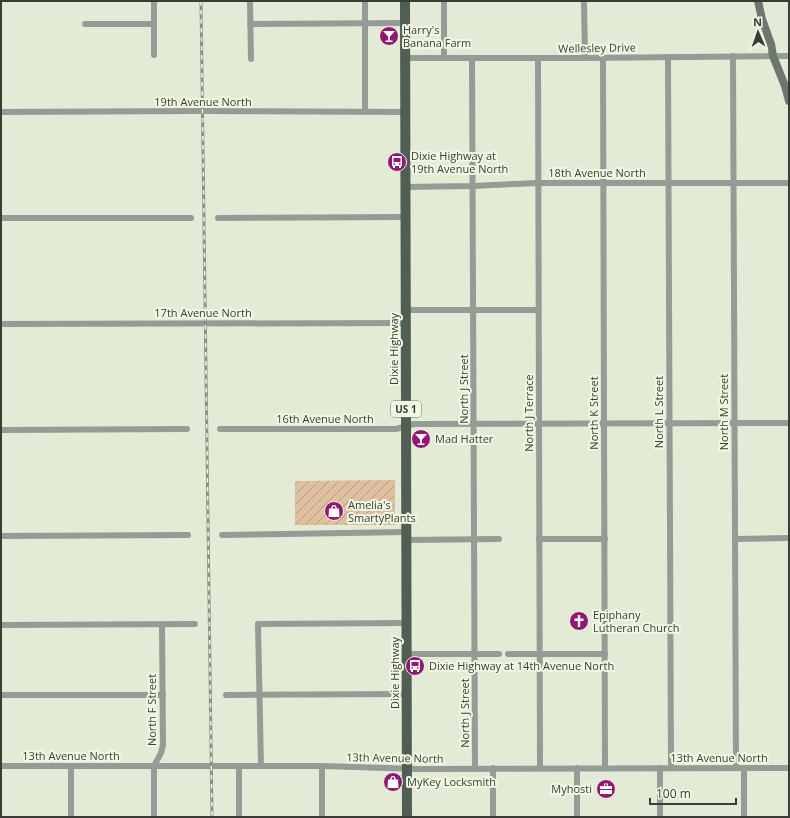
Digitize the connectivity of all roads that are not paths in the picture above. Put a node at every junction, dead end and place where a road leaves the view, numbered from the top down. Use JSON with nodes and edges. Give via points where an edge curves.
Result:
{"nodes":[{"id":1,"x":154,"y":1,"type":"edge"},
{"id":2,"x":250,"y":1,"type":"edge"},
{"id":3,"x":365,"y":1,"type":"edge"},
{"id":4,"x":405,"y":1,"type":"edge"},
{"id":5,"x":444,"y":1,"type":"edge"},
{"id":6,"x":584,"y":1,"type":"edge"},
{"id":7,"x":752,"y":1,"type":"edge"},
{"id":8,"x":758,"y":1,"type":"edge"},
{"id":9,"x":405,"y":23,"type":"junction"},
{"id":10,"x":85,"y":24,"type":"dead end"},
{"id":11,"x":154,"y":24,"type":"junction"},
{"id":12,"x":250,"y":24,"type":"junction"},
{"id":13,"x":365,"y":24,"type":"junction"},
{"id":14,"x":154,"y":55,"type":"dead end"},
{"id":15,"x":733,"y":56,"type":"junction"},
{"id":16,"x":773,"y":56,"type":"junction"},
{"id":17,"x":789,"y":56,"type":"edge"},
{"id":18,"x":668,"y":57,"type":"junction"},
{"id":19,"x":405,"y":58,"type":"junction"},
{"id":20,"x":444,"y":58,"type":"junction"},
{"id":21,"x":472,"y":58,"type":"junction"},
{"id":22,"x":538,"y":58,"type":"junction"},
{"id":23,"x":585,"y":58,"type":"junction"},
{"id":24,"x":603,"y":58,"type":"junction"},
{"id":25,"x":251,"y":59,"type":"dead end"},
{"id":26,"x":789,"y":101,"type":"edge"},
{"id":27,"x":1,"y":112,"type":"edge"},
{"id":28,"x":365,"y":112,"type":"junction"},
{"id":29,"x":405,"y":112,"type":"junction"},
{"id":30,"x":538,"y":183,"type":"junction"},
{"id":31,"x":603,"y":183,"type":"junction"},
{"id":32,"x":668,"y":183,"type":"junction"},
{"id":33,"x":734,"y":183,"type":"junction"},
{"id":34,"x":789,"y":183,"type":"edge"},
{"id":35,"x":472,"y":186,"type":"junction"},
{"id":36,"x":405,"y":187,"type":"junction"},
{"id":37,"x":405,"y":217,"type":"junction"},
{"id":38,"x":1,"y":218,"type":"edge"},
{"id":39,"x":191,"y":218,"type":"dead end"},
{"id":40,"x":218,"y":218,"type":"dead end"},
{"id":41,"x":406,"y":310,"type":"junction"},
{"id":42,"x":473,"y":310,"type":"junction"},
{"id":43,"x":538,"y":310,"type":"junction"},
{"id":44,"x":406,"y":323,"type":"junction"},
{"id":45,"x":1,"y":324,"type":"edge"},
{"id":46,"x":474,"y":423,"type":"junction"},
{"id":47,"x":539,"y":423,"type":"junction"},
{"id":48,"x":604,"y":423,"type":"junction"},
{"id":49,"x":669,"y":423,"type":"junction"},
{"id":50,"x":734,"y":423,"type":"junction"},
{"id":51,"x":789,"y":423,"type":"edge"},
{"id":52,"x":406,"y":426,"type":"junction"},
{"id":53,"x":187,"y":429,"type":"dead end"},
{"id":54,"x":220,"y":429,"type":"dead end"},
{"id":55,"x":1,"y":430,"type":"edge"},
{"id":56,"x":188,"y":535,"type":"dead end"},
{"id":57,"x":222,"y":535,"type":"dead end"},
{"id":58,"x":1,"y":536,"type":"edge"},
{"id":59,"x":406,"y":536,"type":"junction"},
{"id":60,"x":789,"y":538,"type":"edge"},
{"id":61,"x":474,"y":539,"type":"junction"},
{"id":62,"x":499,"y":539,"type":"dead end"},
{"id":63,"x":539,"y":539,"type":"junction"},
{"id":64,"x":604,"y":539,"type":"junction"},
{"id":65,"x":735,"y":539,"type":"junction"},
{"id":66,"x":407,"y":623,"type":"junction"},
{"id":67,"x":195,"y":624,"type":"dead end"},
{"id":68,"x":1,"y":625,"type":"edge"},
{"id":69,"x":162,"y":625,"type":"junction"},
{"id":70,"x":407,"y":654,"type":"junction"},
{"id":71,"x":475,"y":654,"type":"junction"},
{"id":72,"x":499,"y":654,"type":"dead end"},
{"id":73,"x":508,"y":654,"type":"dead end"},
{"id":74,"x":540,"y":654,"type":"junction"},
{"id":75,"x":605,"y":654,"type":"junction"},
{"id":76,"x":407,"y":694,"type":"junction"},
{"id":77,"x":1,"y":695,"type":"edge"},
{"id":78,"x":163,"y":695,"type":"junction"},
{"id":79,"x":226,"y":695,"type":"dead end"},
{"id":80,"x":259,"y":695,"type":"junction"},
{"id":81,"x":1,"y":766,"type":"edge"},
{"id":82,"x":71,"y":766,"type":"junction"},
{"id":83,"x":154,"y":766,"type":"junction"},
{"id":84,"x":239,"y":766,"type":"junction"},
{"id":85,"x":261,"y":766,"type":"junction"},
{"id":86,"x":322,"y":766,"type":"junction"},
{"id":87,"x":407,"y":768,"type":"junction"},
{"id":88,"x":475,"y":768,"type":"junction"},
{"id":89,"x":493,"y":768,"type":"junction"},
{"id":90,"x":540,"y":768,"type":"junction"},
{"id":91,"x":577,"y":768,"type":"junction"},
{"id":92,"x":605,"y":768,"type":"junction"},
{"id":93,"x":660,"y":768,"type":"junction"},
{"id":94,"x":671,"y":768,"type":"junction"},
{"id":95,"x":736,"y":768,"type":"junction"},
{"id":96,"x":744,"y":768,"type":"junction"},
{"id":97,"x":789,"y":768,"type":"edge"},
{"id":98,"x":71,"y":817,"type":"edge"},
{"id":99,"x":154,"y":817,"type":"edge"},
{"id":100,"x":239,"y":817,"type":"edge"},
{"id":101,"x":322,"y":817,"type":"edge"},
{"id":102,"x":407,"y":817,"type":"edge"},
{"id":103,"x":494,"y":817,"type":"edge"},
{"id":104,"x":577,"y":817,"type":"edge"},
{"id":105,"x":660,"y":817,"type":"edge"},
{"id":106,"x":744,"y":817,"type":"edge"}],
"edges":[{"from":1,"to":11,"type":"street"},
{"from":2,"to":12,"type":"street"},
{"from":3,"to":13,"type":"street"},
{"from":4,"to":9,"type":"main road","name":"Dixie Highway","number":"US 1"},
{"from":5,"to":20,"type":"street"},
{"from":6,"to":23,"type":"street"},
{"from":7,"to":16,"type":"main road","via":[[762,35]]},
{"from":8,"to":16,"type":"main road"},
{"from":9,"to":13,"type":"street"},
{"from":9,"to":19,"type":"main road","name":"Dixie Highway","number":"US 1"},
{"from":10,"to":11,"type":"street"},
{"from":11,"to":14,"type":"street"},
{"from":12,"to":13,"type":"street"},
{"from":12,"to":25,"type":"street"},
{"from":13,"to":28,"type":"street"},
{"from":15,"to":16,"type":"street","name":"Wellesley Drive"},
{"from":15,"to":18,"type":"street","name":"Wellesley Drive"},
{"from":15,"to":33,"type":"street","name":"North M Street"},
{"from":16,"to":17,"type":"street","name":"Wellesley Drive"},
{"from":16,"to":26,"type":"main road"},
{"from":18,"to":24,"type":"street","name":"Wellesley Drive"},
{"from":18,"to":32,"type":"street","name":"North L Street"},
{"from":19,"to":20,"type":"street","name":"Wellesley Drive"},
{"from":19,"to":29,"type":"main road","name":"Dixie Highway","number":"US 1"},
{"from":20,"to":21,"type":"street","name":"Wellesley Drive"},
{"from":21,"to":22,"type":"street","name":"Wellesley Drive"},
{"from":21,"to":35,"type":"street","name":"North J Street"},
{"from":22,"to":23,"type":"street","name":"Wellesley Drive"},
{"from":22,"to":30,"type":"street","name":"North J Terrace"},
{"from":23,"to":24,"type":"street","name":"Wellesley Drive"},
{"from":24,"to":31,"type":"street","name":"North K Street"},
{"from":27,"to":28,"type":"street","name":"19th Avenue North"},
{"from":28,"to":29,"type":"street","name":"19th Avenue North"},
{"from":29,"to":36,"type":"main road","name":"Dixie Highway","number":"US 1"},
{"from":30,"to":31,"type":"street","name":"18th Avenue North"},
{"from":30,"to":35,"type":"street","name":"18th Avenue North"},
{"from":30,"to":43,"type":"street","name":"North J Terrace"},
{"from":31,"to":32,"type":"street","name":"18th Avenue North"},
{"from":31,"to":48,"type":"street","name":"North K Street"},
{"from":32,"to":33,"type":"street","name":"18th Avenue North"},
{"from":32,"to":49,"type":"street","name":"North L Street"},
{"from":33,"to":34,"type":"street","name":"18th Avenue North"},
{"from":33,"to":50,"type":"street","name":"North M Street"},
{"from":35,"to":36,"type":"street","name":"18th Avenue North"},
{"from":35,"to":42,"type":"street","name":"North J Street"},
{"from":36,"to":37,"type":"main road","name":"Dixie Highway","number":"US 1"},
{"from":37,"to":40,"type":"street"},
{"from":37,"to":41,"type":"main road","name":"Dixie Highway","number":"US 1"},
{"from":38,"to":39,"type":"street"},
{"from":41,"to":42,"type":"street"},
{"from":41,"to":44,"type":"main road","name":"Dixie Highway","number":"US 1"},
{"from":42,"to":43,"type":"street"},
{"from":42,"to":46,"type":"street","name":"North J Street"},
{"from":43,"to":47,"type":"street","name":"North J Terrace"},
{"from":44,"to":45,"type":"street","name":"17th Avenue North"},
{"from":44,"to":52,"type":"main road","name":"Dixie Highway","number":"US 1"},
{"from":46,"to":47,"type":"street","name":"16th Avenue North"},
{"from":46,"to":52,"type":"street","name":"16th Avenue North"},
{"from":46,"to":61,"type":"street","name":"North J Street"},
{"from":47,"to":48,"type":"street","name":"16th Avenue North"},
{"from":47,"to":63,"type":"street","name":"North J Terrace"},
{"from":48,"to":49,"type":"street","name":"16th Avenue North"},
{"from":48,"to":64,"type":"street","name":"North K Street"},
{"from":49,"to":50,"type":"street","name":"16th Avenue North"},
{"from":49,"to":94,"type":"street","name":"North L Street"},
{"from":50,"to":51,"type":"street","name":"16th Avenue North"},
{"from":50,"to":65,"type":"street","name":"North M Street"},
{"from":52,"to":54,"type":"street","name":"16th Avenue North","via":[[396,429]]},
{"from":52,"to":59,"type":"main road","name":"Dixie Highway","number":"US 1"},
{"from":53,"to":55,"type":"street"},
{"from":56,"to":58,"type":"street"},
{"from":57,"to":59,"type":"street"},
{"from":59,"to":61,"type":"street"},
{"from":59,"to":66,"type":"main road","name":"Dixie Highway","number":"US 1"},
{"from":60,"to":65,"type":"street"},
{"from":61,"to":62,"type":"street"},
{"from":61,"to":71,"type":"street","name":"North J Street"},
{"from":63,"to":64,"type":"street"},
{"from":63,"to":74,"type":"street","name":"North J Terrace"},
{"from":64,"to":75,"type":"street","name":"North K Street"},
{"from":65,"to":95,"type":"street","name":"North M Street"},
{"from":66,"to":70,"type":"main road","name":"Dixie Highway","number":"US 1"},
{"from":66,"to":80,"type":"street","via":[[258,624]]},
{"from":67,"to":69,"type":"street"},
{"from":68,"to":69,"type":"street"},
{"from":69,"to":78,"type":"street","name":"North F Street"},
{"from":70,"to":71,"type":"street"},
{"from":70,"to":76,"type":"main road","name":"Dixie Highway","number":"US 1"},
{"from":71,"to":72,"type":"street"},
{"from":71,"to":88,"type":"street","name":"North J Street"},
{"from":73,"to":74,"type":"street"},
{"from":74,"to":75,"type":"street"},
{"from":74,"to":90,"type":"street","name":"North J Terrace"},
{"from":75,"to":92,"type":"street","name":"North K Street"},
{"from":76,"to":80,"type":"street"},
{"from":76,"to":87,"type":"main road","name":"Dixie Highway","number":"US 1"},
{"from":77,"to":78,"type":"street"},
{"from":78,"to":83,"type":"street","name":"North F Street","via":[[163,745]]},
{"from":79,"to":80,"type":"street"},
{"from":80,"to":85,"type":"street"},
{"from":81,"to":82,"type":"street","name":"13th Avenue North"},
{"from":82,"to":83,"type":"street","name":"13th Avenue North"},
{"from":82,"to":98,"type":"street"},
{"from":83,"to":84,"type":"street","name":"13th Avenue North"},
{"from":83,"to":99,"type":"street","name":"North F Street"},
{"from":84,"to":85,"type":"street","name":"13th Avenue North"},
{"from":84,"to":100,"type":"street"},
{"from":85,"to":86,"type":"street","name":"13th Avenue North"},
{"from":86,"to":87,"type":"street","name":"13th Avenue North"},
{"from":86,"to":101,"type":"street"},
{"from":87,"to":88,"type":"street","name":"13th Avenue North"},
{"from":87,"to":102,"type":"main road","name":"Dixie Highway","number":"US 1"},
{"from":88,"to":89,"type":"street","name":"13th Avenue North"},
{"from":89,"to":90,"type":"street","name":"13th Avenue North"},
{"from":89,"to":103,"type":"street"},
{"from":90,"to":91,"type":"street","name":"13th Avenue North"},
{"from":91,"to":92,"type":"street","name":"13th Avenue North"},
{"from":91,"to":104,"type":"street"},
{"from":92,"to":93,"type":"street","name":"13th Avenue North"},
{"from":93,"to":94,"type":"street","name":"13th Avenue North"},
{"from":93,"to":105,"type":"street"},
{"from":94,"to":95,"type":"street","name":"13th Avenue North"},
{"from":95,"to":96,"type":"street","name":"13th Avenue North"},
{"from":96,"to":97,"type":"street","name":"13th Avenue North"},
{"from":96,"to":106,"type":"street"}]}
